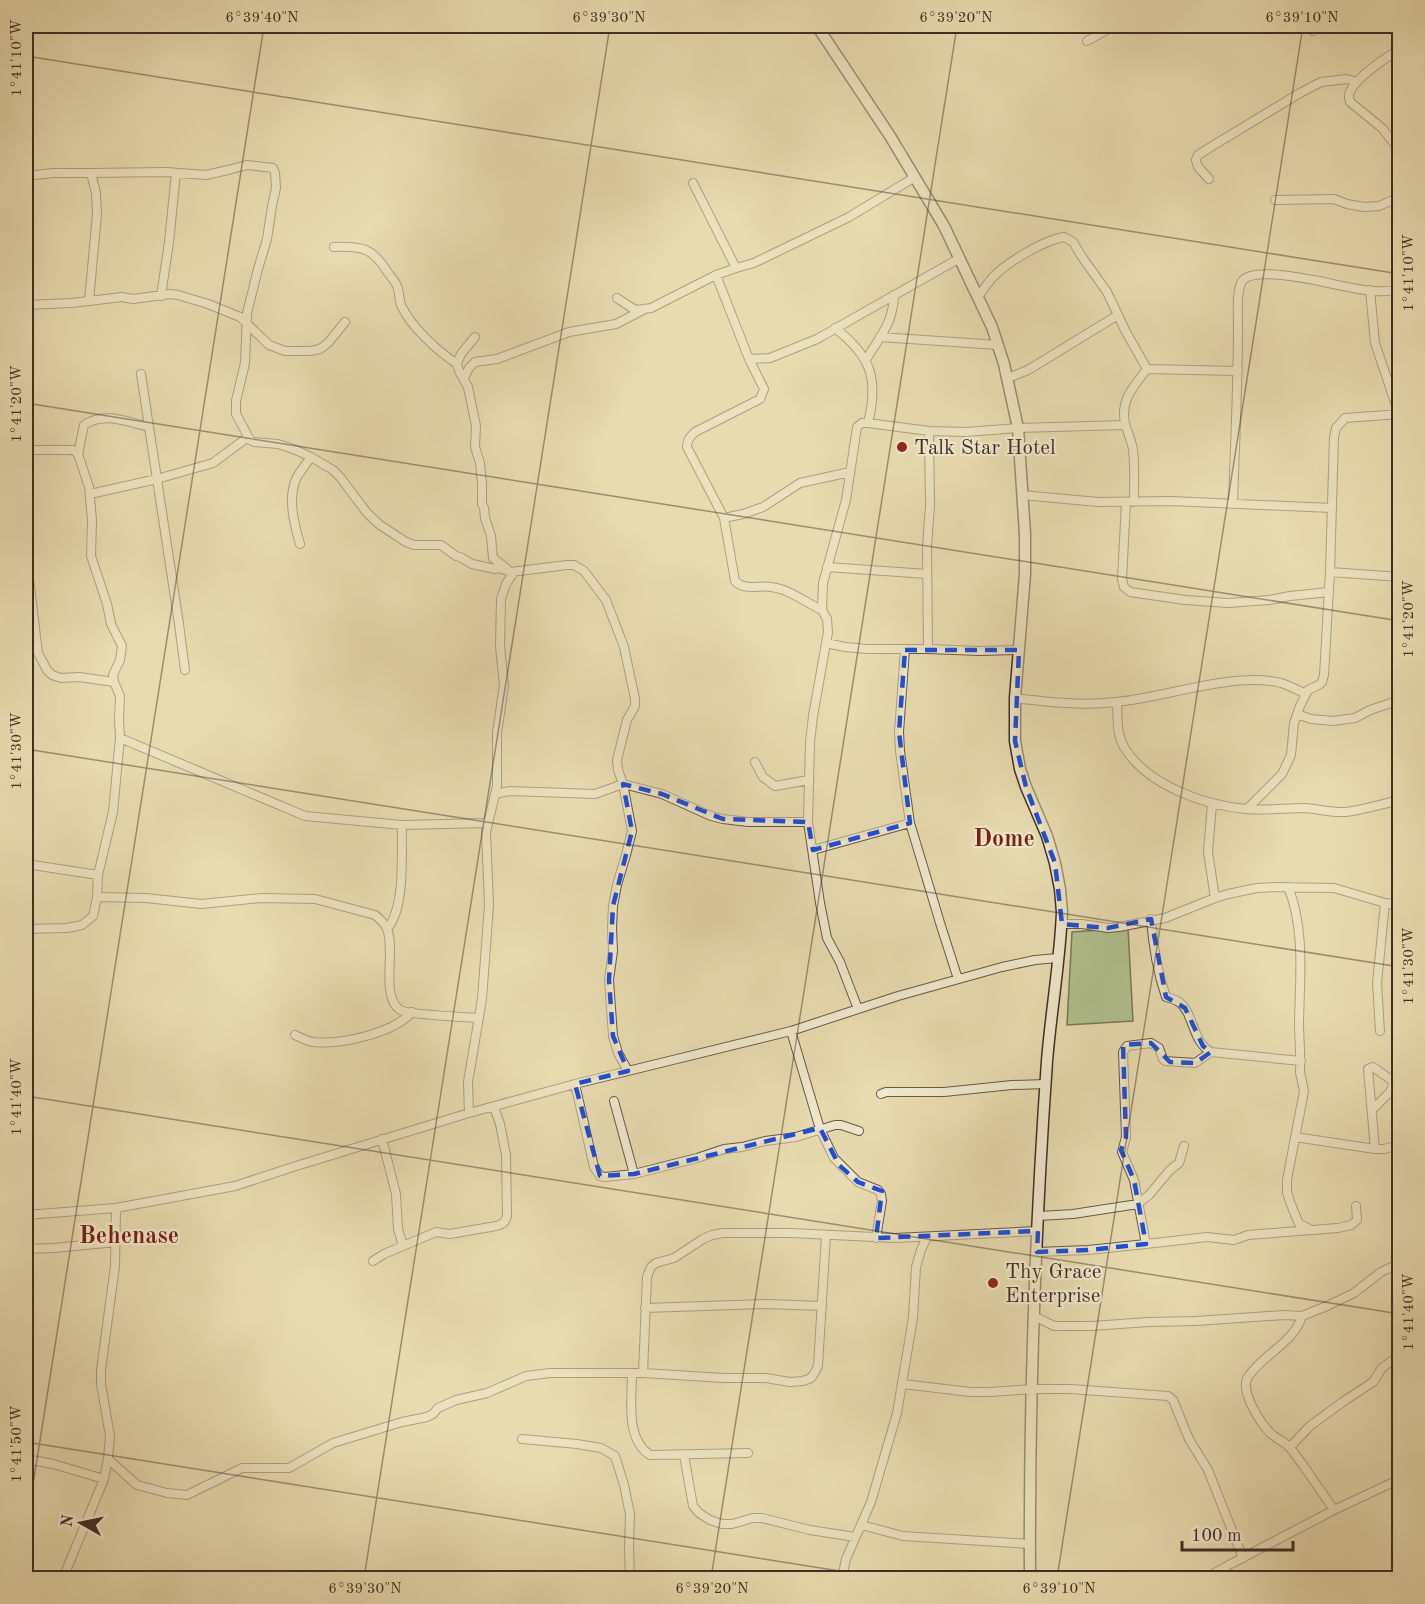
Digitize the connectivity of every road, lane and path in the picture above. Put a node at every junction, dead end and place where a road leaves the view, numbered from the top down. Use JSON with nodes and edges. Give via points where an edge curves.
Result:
{"nodes":[{"id":1,"x":817,"y":26,"type":"edge"},
{"id":2,"x":1114,"y":26,"type":"edge"},
{"id":3,"x":1390,"y":26,"type":"edge"},
{"id":4,"x":1400,"y":38,"type":"edge"},
{"id":5,"x":1087,"y":41,"type":"dead end"},
{"id":6,"x":1400,"y":49,"type":"edge"},
{"id":7,"x":1357,"y":82,"type":"junction"},
{"id":8,"x":1400,"y":151,"type":"edge"},
{"id":9,"x":91,"y":173,"type":"junction"},
{"id":10,"x":176,"y":173,"type":"junction"},
{"id":11,"x":26,"y":176,"type":"edge"},
{"id":12,"x":915,"y":177,"type":"junction"},
{"id":13,"x":1209,"y":179,"type":"dead end"},
{"id":14,"x":693,"y":183,"type":"dead end"},
{"id":15,"x":1400,"y":197,"type":"edge"},
{"id":16,"x":1275,"y":200,"type":"dead end"},
{"id":17,"x":334,"y":247,"type":"dead end"},
{"id":18,"x":960,"y":258,"type":"junction"},
{"id":19,"x":736,"y":267,"type":"junction"},
{"id":20,"x":716,"y":275,"type":"junction"},
{"id":21,"x":1400,"y":288,"type":"edge"},
{"id":22,"x":1370,"y":290,"type":"junction"},
{"id":23,"x":894,"y":295,"type":"junction"},
{"id":24,"x":161,"y":296,"type":"junction"},
{"id":25,"x":978,"y":297,"type":"junction"},
{"id":26,"x":617,"y":298,"type":"dead end"},
{"id":27,"x":89,"y":301,"type":"junction"},
{"id":28,"x":26,"y":305,"type":"edge"},
{"id":29,"x":643,"y":310,"type":"junction"},
{"id":30,"x":1118,"y":315,"type":"junction"},
{"id":31,"x":345,"y":322,"type":"dead end"},
{"id":32,"x":247,"y":323,"type":"junction"},
{"id":33,"x":835,"y":328,"type":"junction"},
{"id":34,"x":475,"y":337,"type":"dead end"},
{"id":35,"x":880,"y":337,"type":"junction"},
{"id":36,"x":998,"y":345,"type":"junction"},
{"id":37,"x":749,"y":359,"type":"junction"},
{"id":38,"x":866,"y":360,"type":"junction"},
{"id":39,"x":457,"y":364,"type":"junction"},
{"id":40,"x":1147,"y":369,"type":"junction"},
{"id":41,"x":1238,"y":371,"type":"junction"},
{"id":42,"x":141,"y":374,"type":"dead end"},
{"id":43,"x":464,"y":378,"type":"junction"},
{"id":44,"x":1008,"y":378,"type":"junction"},
{"id":45,"x":1399,"y":414,"type":"edge"},
{"id":46,"x":868,"y":423,"type":"junction"},
{"id":47,"x":1125,"y":425,"type":"junction"},
{"id":48,"x":149,"y":428,"type":"junction"},
{"id":49,"x":1018,"y":428,"type":"junction"},
{"id":50,"x":929,"y":431,"type":"junction"},
{"id":51,"x":248,"y":437,"type":"junction"},
{"id":52,"x":26,"y":450,"type":"edge"},
{"id":53,"x":78,"y":454,"type":"junction"},
{"id":54,"x":311,"y":457,"type":"junction"},
{"id":55,"x":850,"y":472,"type":"junction"},
{"id":56,"x":157,"y":479,"type":"junction"},
{"id":57,"x":90,"y":494,"type":"junction"},
{"id":58,"x":1022,"y":495,"type":"junction"},
{"id":59,"x":1130,"y":502,"type":"junction"},
{"id":60,"x":1233,"y":503,"type":"junction"},
{"id":61,"x":1332,"y":508,"type":"junction"},
{"id":62,"x":724,"y":518,"type":"junction"},
{"id":63,"x":300,"y":544,"type":"dead end"},
{"id":64,"x":26,"y":554,"type":"edge"},
{"id":65,"x":827,"y":567,"type":"junction"},
{"id":66,"x":512,"y":572,"type":"junction"},
{"id":67,"x":1330,"y":572,"type":"junction"},
{"id":68,"x":927,"y":574,"type":"junction"},
{"id":69,"x":1400,"y":577,"type":"edge"},
{"id":70,"x":1329,"y":592,"type":"junction"},
{"id":71,"x":822,"y":610,"type":"junction"},
{"id":72,"x":35,"y":628,"type":"junction"},
{"id":73,"x":26,"y":639,"type":"edge"},
{"id":74,"x":826,"y":643,"type":"junction"},
{"id":75,"x":928,"y":649,"type":"junction"},
{"id":76,"x":905,"y":650,"type":"junction"},
{"id":77,"x":1019,"y":650,"type":"junction"},
{"id":78,"x":184,"y":670,"type":"dead end"},
{"id":79,"x":114,"y":682,"type":"junction"},
{"id":80,"x":1306,"y":694,"type":"junction"},
{"id":81,"x":1015,"y":698,"type":"junction"},
{"id":82,"x":1400,"y":700,"type":"edge"},
{"id":83,"x":1117,"y":702,"type":"junction"},
{"id":84,"x":1297,"y":714,"type":"junction"},
{"id":85,"x":120,"y":738,"type":"junction"},
{"id":86,"x":755,"y":762,"type":"dead end"},
{"id":87,"x":809,"y":780,"type":"junction"},
{"id":88,"x":624,"y":784,"type":"junction"},
{"id":89,"x":495,"y":794,"type":"junction"},
{"id":90,"x":1400,"y":800,"type":"edge"},
{"id":91,"x":1212,"y":804,"type":"junction"},
{"id":92,"x":1247,"y":810,"type":"junction"},
{"id":93,"x":808,"y":822,"type":"junction"},
{"id":94,"x":487,"y":823,"type":"junction"},
{"id":95,"x":910,"y":823,"type":"junction"},
{"id":96,"x":402,"y":825,"type":"junction"},
{"id":97,"x":813,"y":850,"type":"junction"},
{"id":98,"x":26,"y":864,"type":"edge"},
{"id":99,"x":98,"y":875,"type":"junction"},
{"id":100,"x":1288,"y":887,"type":"junction"},
{"id":101,"x":97,"y":897,"type":"junction"},
{"id":102,"x":1215,"y":898,"type":"junction"},
{"id":103,"x":1385,"y":903,"type":"junction"},
{"id":104,"x":1400,"y":904,"type":"edge"},
{"id":105,"x":1152,"y":919,"type":"junction"},
{"id":106,"x":1061,"y":924,"type":"junction"},
{"id":107,"x":26,"y":929,"type":"edge"},
{"id":108,"x":387,"y":929,"type":"junction"},
{"id":109,"x":1058,"y":958,"type":"junction"},
{"id":110,"x":958,"y":979,"type":"junction"},
{"id":111,"x":858,"y":1009,"type":"junction"},
{"id":112,"x":412,"y":1012,"type":"junction"},
{"id":113,"x":479,"y":1018,"type":"junction"},
{"id":114,"x":791,"y":1031,"type":"junction"},
{"id":115,"x":1380,"y":1031,"type":"dead end"},
{"id":116,"x":295,"y":1035,"type":"dead end"},
{"id":117,"x":1211,"y":1052,"type":"junction"},
{"id":118,"x":1300,"y":1060,"type":"junction"},
{"id":119,"x":628,"y":1071,"type":"junction"},
{"id":120,"x":1397,"y":1081,"type":"edge"},
{"id":121,"x":575,"y":1084,"type":"junction"},
{"id":122,"x":1046,"y":1084,"type":"junction"},
{"id":123,"x":881,"y":1094,"type":"dead end"},
{"id":124,"x":614,"y":1101,"type":"dead end"},
{"id":125,"x":494,"y":1107,"type":"junction"},
{"id":126,"x":1372,"y":1110,"type":"junction"},
{"id":127,"x":469,"y":1113,"type":"junction"},
{"id":128,"x":820,"y":1129,"type":"junction"},
{"id":129,"x":859,"y":1131,"type":"dead end"},
{"id":130,"x":1295,"y":1137,"type":"junction"},
{"id":131,"x":382,"y":1139,"type":"junction"},
{"id":132,"x":1400,"y":1145,"type":"edge"},
{"id":133,"x":1184,"y":1146,"type":"dead end"},
{"id":134,"x":1375,"y":1149,"type":"junction"},
{"id":135,"x":634,"y":1174,"type":"junction"},
{"id":136,"x":1138,"y":1204,"type":"junction"},
{"id":137,"x":1356,"y":1206,"type":"dead end"},
{"id":138,"x":116,"y":1208,"type":"junction"},
{"id":139,"x":26,"y":1215,"type":"edge"},
{"id":140,"x":1039,"y":1216,"type":"junction"},
{"id":141,"x":1313,"y":1229,"type":"junction"},
{"id":142,"x":1038,"y":1231,"type":"junction"},
{"id":143,"x":826,"y":1235,"type":"junction"},
{"id":144,"x":927,"y":1237,"type":"junction"},
{"id":145,"x":876,"y":1238,"type":"junction"},
{"id":146,"x":116,"y":1242,"type":"junction"},
{"id":147,"x":1146,"y":1244,"type":"junction"},
{"id":148,"x":403,"y":1246,"type":"junction"},
{"id":149,"x":26,"y":1250,"type":"edge"},
{"id":150,"x":1037,"y":1252,"type":"junction"},
{"id":151,"x":373,"y":1261,"type":"dead end"},
{"id":152,"x":1400,"y":1263,"type":"edge"},
{"id":153,"x":822,"y":1306,"type":"junction"},
{"id":154,"x":645,"y":1308,"type":"junction"},
{"id":155,"x":1302,"y":1316,"type":"junction"},
{"id":156,"x":1034,"y":1317,"type":"junction"},
{"id":157,"x":1400,"y":1355,"type":"edge"},
{"id":158,"x":632,"y":1373,"type":"junction"},
{"id":159,"x":643,"y":1373,"type":"junction"},
{"id":160,"x":903,"y":1384,"type":"junction"},
{"id":161,"x":1032,"y":1389,"type":"junction"},
{"id":162,"x":522,"y":1439,"type":"dead end"},
{"id":163,"x":1290,"y":1447,"type":"junction"},
{"id":164,"x":747,"y":1453,"type":"dead end"},
{"id":165,"x":684,"y":1455,"type":"junction"},
{"id":166,"x":26,"y":1459,"type":"edge"},
{"id":167,"x":108,"y":1459,"type":"junction"},
{"id":168,"x":104,"y":1479,"type":"junction"},
{"id":169,"x":1399,"y":1479,"type":"edge"},
{"id":170,"x":1334,"y":1510,"type":"junction"},
{"id":171,"x":861,"y":1525,"type":"junction"},
{"id":172,"x":855,"y":1537,"type":"junction"},
{"id":173,"x":1030,"y":1544,"type":"junction"},
{"id":174,"x":1243,"y":1558,"type":"junction"},
{"id":175,"x":63,"y":1578,"type":"edge"},
{"id":176,"x":630,"y":1578,"type":"edge"},
{"id":177,"x":842,"y":1578,"type":"edge"},
{"id":178,"x":1030,"y":1578,"type":"edge"},
{"id":179,"x":1206,"y":1578,"type":"edge"}],
"edges":[{"from":1,"to":12,"type":"street"},
{"from":2,"to":5,"type":"street"},
{"from":3,"to":4,"type":"street"},
{"from":6,"to":7,"type":"street"},
{"from":7,"to":8,"type":"street","via":[[1350,91],[1350,102],[1382,128]]},
{"from":7,"to":13,"type":"street","via":[[1347,79],[1318,84],[1198,155],[1198,167]]},
{"from":9,"to":10,"type":"street"},
{"from":9,"to":11,"type":"street"},
{"from":9,"to":27,"type":"street","via":[[97,214]]},
{"from":10,"to":24,"type":"street"},
{"from":10,"to":32,"type":"street","via":[[206,175],[247,165],[273,168],[276,172],[267,239]]},
{"from":12,"to":18,"type":"street"},
{"from":12,"to":19,"type":"street","via":[[849,217]]},
{"from":14,"to":19,"type":"street"},
{"from":15,"to":16,"type":"street","via":[[1379,206],[1364,207],[1334,198]]},
{"from":17,"to":39,"type":"street","via":[[351,246],[374,254],[398,286],[402,307],[411,320],[432,345]]},
{"from":18,"to":23,"type":"street"},
{"from":18,"to":25,"type":"street"},
{"from":19,"to":20,"type":"street"},
{"from":20,"to":29,"type":"street"},
{"from":20,"to":37,"type":"street"},
{"from":21,"to":22,"type":"street"},
{"from":22,"to":41,"type":"street","via":[[1281,274],[1244,279],[1239,288]]},
{"from":22,"to":45,"type":"street","via":[[1375,343]]},
{"from":23,"to":33,"type":"street"},
{"from":23,"to":35,"type":"street","via":[[889,324]]},
{"from":24,"to":27,"type":"street"},
{"from":24,"to":32,"type":"street","via":[[170,294],[194,300]]},
{"from":25,"to":30,"type":"street","via":[[994,276],[1019,257],[1064,237],[1073,242]]},
{"from":25,"to":36,"type":"street"},
{"from":26,"to":29,"type":"street"},
{"from":27,"to":28,"type":"street"},
{"from":29,"to":43,"type":"street","via":[[616,324],[569,332],[497,359],[475,362]]},
{"from":30,"to":40,"type":"street"},
{"from":30,"to":44,"type":"street"},
{"from":31,"to":32,"type":"street","via":[[320,349],[297,352],[269,345]]},
{"from":32,"to":51,"type":"street","via":[[236,414]]},
{"from":33,"to":37,"type":"street","via":[[770,358]]},
{"from":33,"to":38,"type":"street","via":[[850,339]]},
{"from":34,"to":39,"type":"street"},
{"from":35,"to":36,"type":"street"},
{"from":35,"to":38,"type":"street"},
{"from":36,"to":44,"type":"street"},
{"from":37,"to":62,"type":"street","via":[[764,389],[760,399],[695,432],[687,442]]},
{"from":38,"to":46,"type":"street","via":[[873,400]]},
{"from":39,"to":43,"type":"street"},
{"from":40,"to":41,"type":"street"},
{"from":40,"to":47,"type":"street","via":[[1126,398]]},
{"from":41,"to":60,"type":"street"},
{"from":42,"to":48,"type":"street"},
{"from":43,"to":66,"type":"street","via":[[476,426],[482,504],[493,558]]},
{"from":44,"to":49,"type":"street"},
{"from":45,"to":61,"type":"street","via":[[1357,416],[1339,423],[1334,437]]},
{"from":46,"to":50,"type":"street"},
{"from":46,"to":55,"type":"street","via":[[857,427]]},
{"from":47,"to":49,"type":"street"},
{"from":47,"to":59,"type":"street","via":[[1133,448]]},
{"from":48,"to":53,"type":"street","via":[[112,417],[87,422]]},
{"from":48,"to":56,"type":"street"},
{"from":49,"to":50,"type":"street"},
{"from":49,"to":58,"type":"street"},
{"from":50,"to":68,"type":"street"},
{"from":51,"to":54,"type":"street"},
{"from":51,"to":56,"type":"street","via":[[213,463]]},
{"from":52,"to":53,"type":"street","via":[[73,450]]},
{"from":53,"to":57,"type":"street"},
{"from":54,"to":63,"type":"street","via":[[296,480],[292,497]]},
{"from":54,"to":66,"type":"street","via":[[333,470],[367,513],[406,542],[441,545],[472,564]]},
{"from":55,"to":62,"type":"street","via":[[800,483],[763,507]]},
{"from":55,"to":65,"type":"street"},
{"from":56,"to":57,"type":"street"},
{"from":56,"to":78,"type":"street"},
{"from":57,"to":79,"type":"street","via":[[91,556],[111,624],[122,646]]},
{"from":58,"to":59,"type":"street"},
{"from":58,"to":77,"type":"street","via":[[1025,574]]},
{"from":59,"to":60,"type":"street"},
{"from":59,"to":70,"type":"street","via":[[1122,579],[1130,592],[1228,603]]},
{"from":60,"to":61,"type":"street"},
{"from":61,"to":67,"type":"street"},
{"from":62,"to":71,"type":"street","via":[[738,584],[784,590]]},
{"from":64,"to":72,"type":"street"},
{"from":65,"to":68,"type":"street"},
{"from":65,"to":71,"type":"street"},
{"from":66,"to":88,"type":"street","via":[[574,565],[584,571],[606,600],[624,647],[635,699],[617,760]]},
{"from":66,"to":89,"type":"street","via":[[501,599],[504,685],[496,733]]},
{"from":67,"to":69,"type":"street"},
{"from":67,"to":70,"type":"street"},
{"from":68,"to":75,"type":"street"},
{"from":70,"to":80,"type":"street","via":[[1324,675],[1319,685]]},
{"from":71,"to":74,"type":"street","via":[[827,619]]},
{"from":72,"to":73,"type":"street"},
{"from":72,"to":79,"type":"street","via":[[38,653],[52,675]]},
{"from":74,"to":76,"type":"street"},
{"from":74,"to":87,"type":"street","via":[[813,716]]},
{"from":75,"to":76,"type":"street"},
{"from":75,"to":77,"type":"street"},
{"from":76,"to":95,"type":"street","via":[[899,732]]},
{"from":77,"to":81,"type":"street"},
{"from":79,"to":85,"type":"street","via":[[120,696]]},
{"from":80,"to":83,"type":"street","via":[[1279,683],[1250,680]]},
{"from":80,"to":84,"type":"street"},
{"from":81,"to":83,"type":"street","via":[[1065,704]]},
{"from":81,"to":106,"type":"street","via":[[1018,758],[1055,863]]},
{"from":82,"to":84,"type":"street","via":[[1354,718],[1333,721]]},
{"from":83,"to":91,"type":"street","via":[[1118,731],[1140,767],[1149,776]]},
{"from":84,"to":92,"type":"street","via":[[1287,765]]},
{"from":85,"to":96,"type":"street","via":[[305,816]]},
{"from":85,"to":99,"type":"street","via":[[113,812]]},
{"from":86,"to":87,"type":"street","via":[[763,777],[774,786]]},
{"from":87,"to":93,"type":"street"},
{"from":88,"to":89,"type":"street","via":[[595,794]]},
{"from":88,"to":93,"type":"street","via":[[662,794],[723,819]]},
{"from":88,"to":119,"type":"street","via":[[632,831],[613,906],[609,980],[613,1036]]},
{"from":89,"to":94,"type":"street"},
{"from":90,"to":92,"type":"street","via":[[1347,812],[1307,808]]},
{"from":91,"to":92,"type":"street"},
{"from":91,"to":102,"type":"street","via":[[1208,852]]},
{"from":93,"to":97,"type":"street"},
{"from":94,"to":96,"type":"street"},
{"from":94,"to":113,"type":"street","via":[[489,905]]},
{"from":95,"to":97,"type":"street"},
{"from":95,"to":110,"type":"street"},
{"from":96,"to":108,"type":"street","via":[[399,896],[393,923]]},
{"from":97,"to":111,"type":"street","via":[[827,938]]},
{"from":98,"to":99,"type":"street"},
{"from":99,"to":101,"type":"street"},
{"from":100,"to":102,"type":"street","via":[[1257,888]]},
{"from":100,"to":103,"type":"street","via":[[1334,888]]},
{"from":100,"to":118,"type":"street","via":[[1297,915],[1299,943]]},
{"from":101,"to":107,"type":"street","via":[[93,916],[82,925]]},
{"from":101,"to":108,"type":"street","via":[[201,904],[262,898],[315,899],[375,915]]},
{"from":102,"to":105,"type":"street","via":[[1166,918]]},
{"from":103,"to":104,"type":"street"},
{"from":103,"to":115,"type":"street","via":[[1377,983]]},
{"from":105,"to":106,"type":"street","via":[[1108,928]]},
{"from":105,"to":117,"type":"street","via":[[1158,974],[1166,997],[1185,1008],[1203,1046]]},
{"from":106,"to":109,"type":"street"},
{"from":108,"to":112,"type":"street","via":[[391,997],[400,1010]]},
{"from":109,"to":110,"type":"street"},
{"from":109,"to":122,"type":"street"},
{"from":110,"to":111,"type":"street"},
{"from":111,"to":114,"type":"street"},
{"from":112,"to":113,"type":"street"},
{"from":112,"to":116,"type":"street","via":[[400,1023],[381,1031],[336,1042],[315,1042]]},
{"from":113,"to":127,"type":"street","via":[[468,1082]]},
{"from":114,"to":119,"type":"street"},
{"from":114,"to":128,"type":"street"},
{"from":117,"to":118,"type":"street"},
{"from":117,"to":136,"type":"street","via":[[1189,1064],[1165,1061],[1159,1048],[1151,1043],[1131,1045],[1123,1052],[1126,1137],[1122,1152],[1132,1173]]},
{"from":118,"to":130,"type":"street","via":[[1304,1092]]},
{"from":119,"to":121,"type":"street"},
{"from":120,"to":126,"type":"street"},
{"from":120,"to":126,"type":"street","via":[[1373,1067],[1368,1069]]},
{"from":121,"to":125,"type":"street"},
{"from":121,"to":135,"type":"street","via":[[597,1173],[605,1178]]},
{"from":122,"to":123,"type":"street"},
{"from":122,"to":140,"type":"street"},
{"from":124,"to":135,"type":"street"},
{"from":125,"to":127,"type":"street"},
{"from":125,"to":148,"type":"street","via":[[506,1155],[506,1221],[450,1234],[436,1232]]},
{"from":126,"to":134,"type":"street"},
{"from":127,"to":131,"type":"street"},
{"from":128,"to":129,"type":"street","via":[[841,1125]]},
{"from":128,"to":135,"type":"street","via":[[724,1149]]},
{"from":128,"to":145,"type":"street","via":[[840,1165],[858,1182],[881,1194]]},
{"from":130,"to":134,"type":"street"},
{"from":130,"to":141,"type":"street","via":[[1287,1192],[1299,1224]]},
{"from":131,"to":138,"type":"street","via":[[235,1186]]},
{"from":131,"to":148,"type":"street","via":[[396,1194]]},
{"from":132,"to":134,"type":"street"},
{"from":133,"to":136,"type":"street","via":[[1179,1163]]},
{"from":136,"to":140,"type":"street"},
{"from":136,"to":147,"type":"street"},
{"from":137,"to":141,"type":"street","via":[[1357,1220],[1351,1225]]},
{"from":138,"to":139,"type":"street"},
{"from":138,"to":146,"type":"street"},
{"from":140,"to":142,"type":"street"},
{"from":141,"to":147,"type":"street","via":[[1248,1234],[1233,1240],[1207,1237]]},
{"from":142,"to":144,"type":"street"},
{"from":142,"to":150,"type":"street"},
{"from":143,"to":145,"type":"street"},
{"from":143,"to":153,"type":"street"},
{"from":143,"to":154,"type":"street","via":[[712,1235],[651,1267]]},
{"from":144,"to":145,"type":"street"},
{"from":144,"to":160,"type":"street","via":[[916,1267]]},
{"from":146,"to":149,"type":"street"},
{"from":146,"to":167,"type":"street","via":[[101,1370],[110,1436]]},
{"from":147,"to":150,"type":"street"},
{"from":148,"to":151,"type":"street"},
{"from":150,"to":156,"type":"street"},
{"from":152,"to":155,"type":"street","via":[[1354,1293]]},
{"from":153,"to":154,"type":"street"},
{"from":153,"to":159,"type":"street","via":[[818,1366],[811,1378],[803,1381]]},
{"from":154,"to":159,"type":"street"},
{"from":155,"to":156,"type":"street","via":[[1092,1326],[1054,1326]]},
{"from":155,"to":163,"type":"street","via":[[1297,1329],[1246,1379],[1248,1399],[1262,1422],[1273,1436]]},
{"from":156,"to":161,"type":"street"},
{"from":157,"to":163,"type":"street","via":[[1382,1368],[1370,1385],[1310,1426]]},
{"from":158,"to":159,"type":"street"},
{"from":158,"to":165,"type":"street","via":[[632,1428],[637,1443],[650,1455]]},
{"from":158,"to":167,"type":"street","via":[[526,1376],[487,1393],[456,1400],[427,1417],[333,1443],[294,1466],[242,1468],[188,1495],[137,1485]]},
{"from":160,"to":161,"type":"street","via":[[970,1392]]},
{"from":160,"to":171,"type":"street","via":[[891,1438]]},
{"from":161,"to":173,"type":"street"},
{"from":161,"to":174,"type":"street","via":[[1171,1397],[1208,1470]]},
{"from":162,"to":176,"type":"street","via":[[602,1448],[615,1456],[630,1514]]},
{"from":163,"to":170,"type":"street"},
{"from":164,"to":165,"type":"street"},
{"from":165,"to":172,"type":"street","via":[[693,1506],[710,1520],[732,1524],[762,1518]]},
{"from":166,"to":168,"type":"street"},
{"from":167,"to":168,"type":"street"},
{"from":168,"to":175,"type":"street"},
{"from":169,"to":170,"type":"street"},
{"from":170,"to":174,"type":"street"},
{"from":171,"to":172,"type":"street"},
{"from":171,"to":173,"type":"street","via":[[903,1536]]},
{"from":172,"to":177,"type":"street"},
{"from":173,"to":178,"type":"street"},
{"from":174,"to":179,"type":"street"}]}
